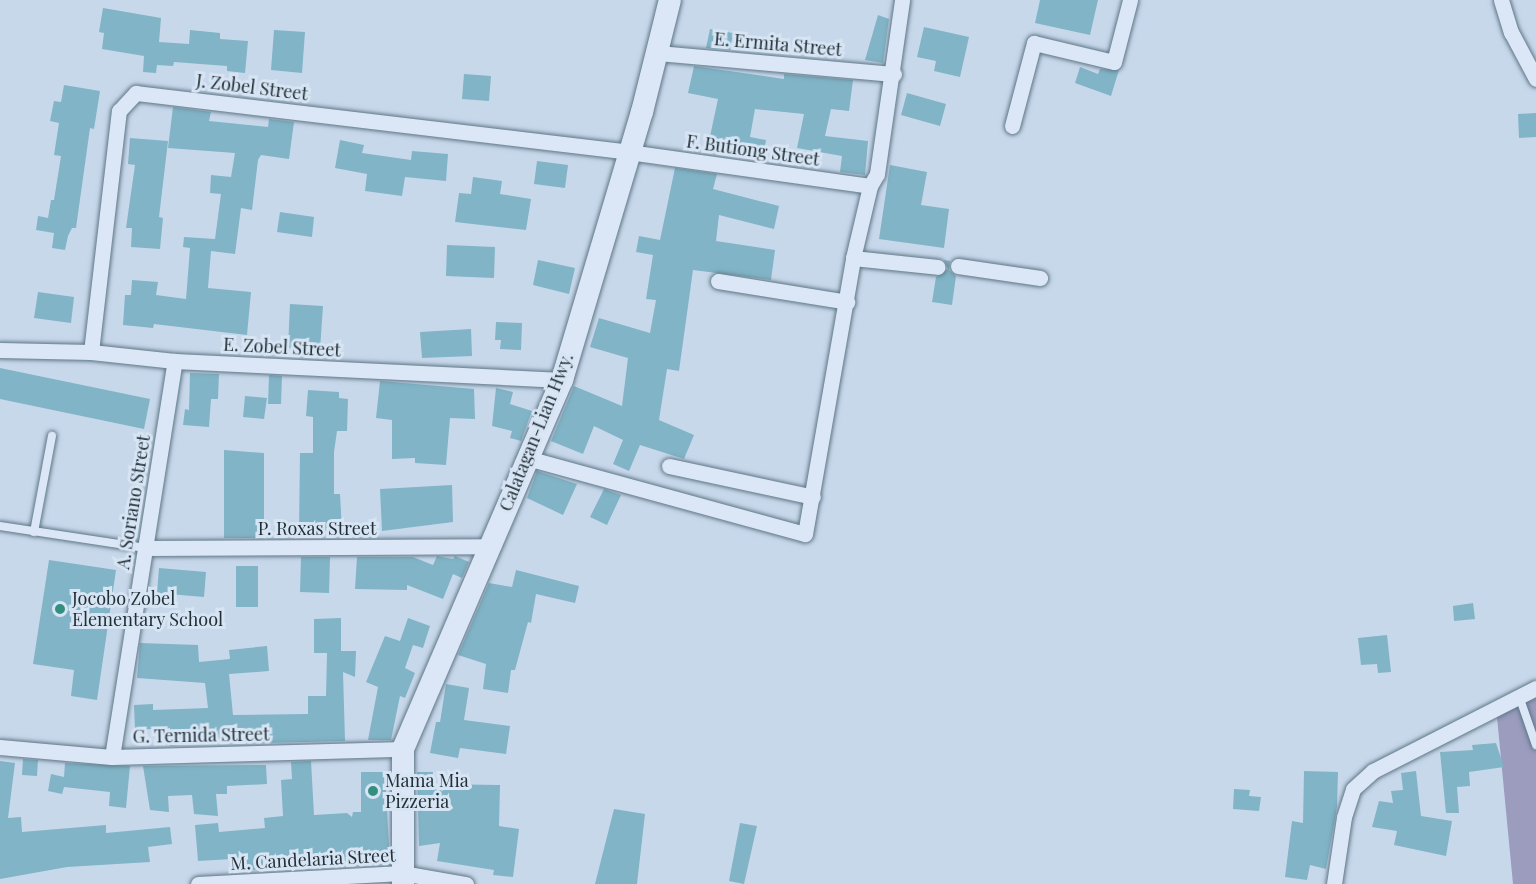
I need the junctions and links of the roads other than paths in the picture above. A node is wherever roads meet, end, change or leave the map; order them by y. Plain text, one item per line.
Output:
1 (670, 0) edge
2 (902, 0) edge
3 (1130, 0) edge
4 (1501, 0) edge
5 (657, 53) junction
6 (894, 74) junction
7 (1536, 79) edge
8 (1012, 126) dead end
9 (629, 152) junction
10 (870, 186) junction
11 (853, 258) junction
12 (958, 266) dead end
13 (938, 267) dead end
14 (1040, 278) dead end
15 (718, 281) dead end
16 (847, 302) junction
17 (0, 350) edge
18 (91, 352) junction
19 (175, 361) junction
20 (562, 380) junction
21 (52, 436) dead end
22 (527, 458) junction
23 (669, 466) dead end
24 (813, 497) junction
25 (0, 526) edge
26 (34, 532) junction
27 (489, 546) junction
28 (146, 548) junction
29 (1536, 688) edge
30 (1519, 696) junction
31 (1536, 745) edge
32 (0, 747) edge
33 (403, 749) junction
34 (112, 757) junction
35 (403, 878) edge
36 (198, 884) edge
37 (466, 884) edge
38 (1334, 884) edge

1 - 5 main road, Calatagan-Lian Hwy.
2 - 6 street
3 - 8 street
4 - 7 street
5 - 6 street, E. Ermita Street
5 - 9 main road, Calatagan-Lian Hwy.
6 - 10 street
9 - 10 street, F. Butiong Street
9 - 18 street, J. Zobel Street
9 - 20 main road, Calatagan-Lian Hwy.
10 - 11 street
11 - 13 street
11 - 16 street
12 - 14 street
15 - 16 street
16 - 24 street
17 - 18 street, E. Zobel Street
18 - 19 street, E. Zobel Street
19 - 20 street, E. Zobel Street
19 - 28 street, A. Soriano Street
20 - 22 main road, Calatagan-Lian Hwy.
21 - 26 lane
22 - 24 street
22 - 27 main road, Calatagan-Lian Hwy.
23 - 24 street
25 - 26 lane
26 - 28 lane
27 - 28 street, P. Roxas Street
27 - 33 main road, Calatagan-Lian Hwy.
28 - 34 street, A. Soriano Street
29 - 30 street
30 - 31 lane
30 - 38 street
32 - 34 street, G. Ternida Street
33 - 34 street, G. Ternida Street
33 - 35 main road
35 - 36 street, M. Candelaria Street
35 - 37 street, M. Candelaria Street

